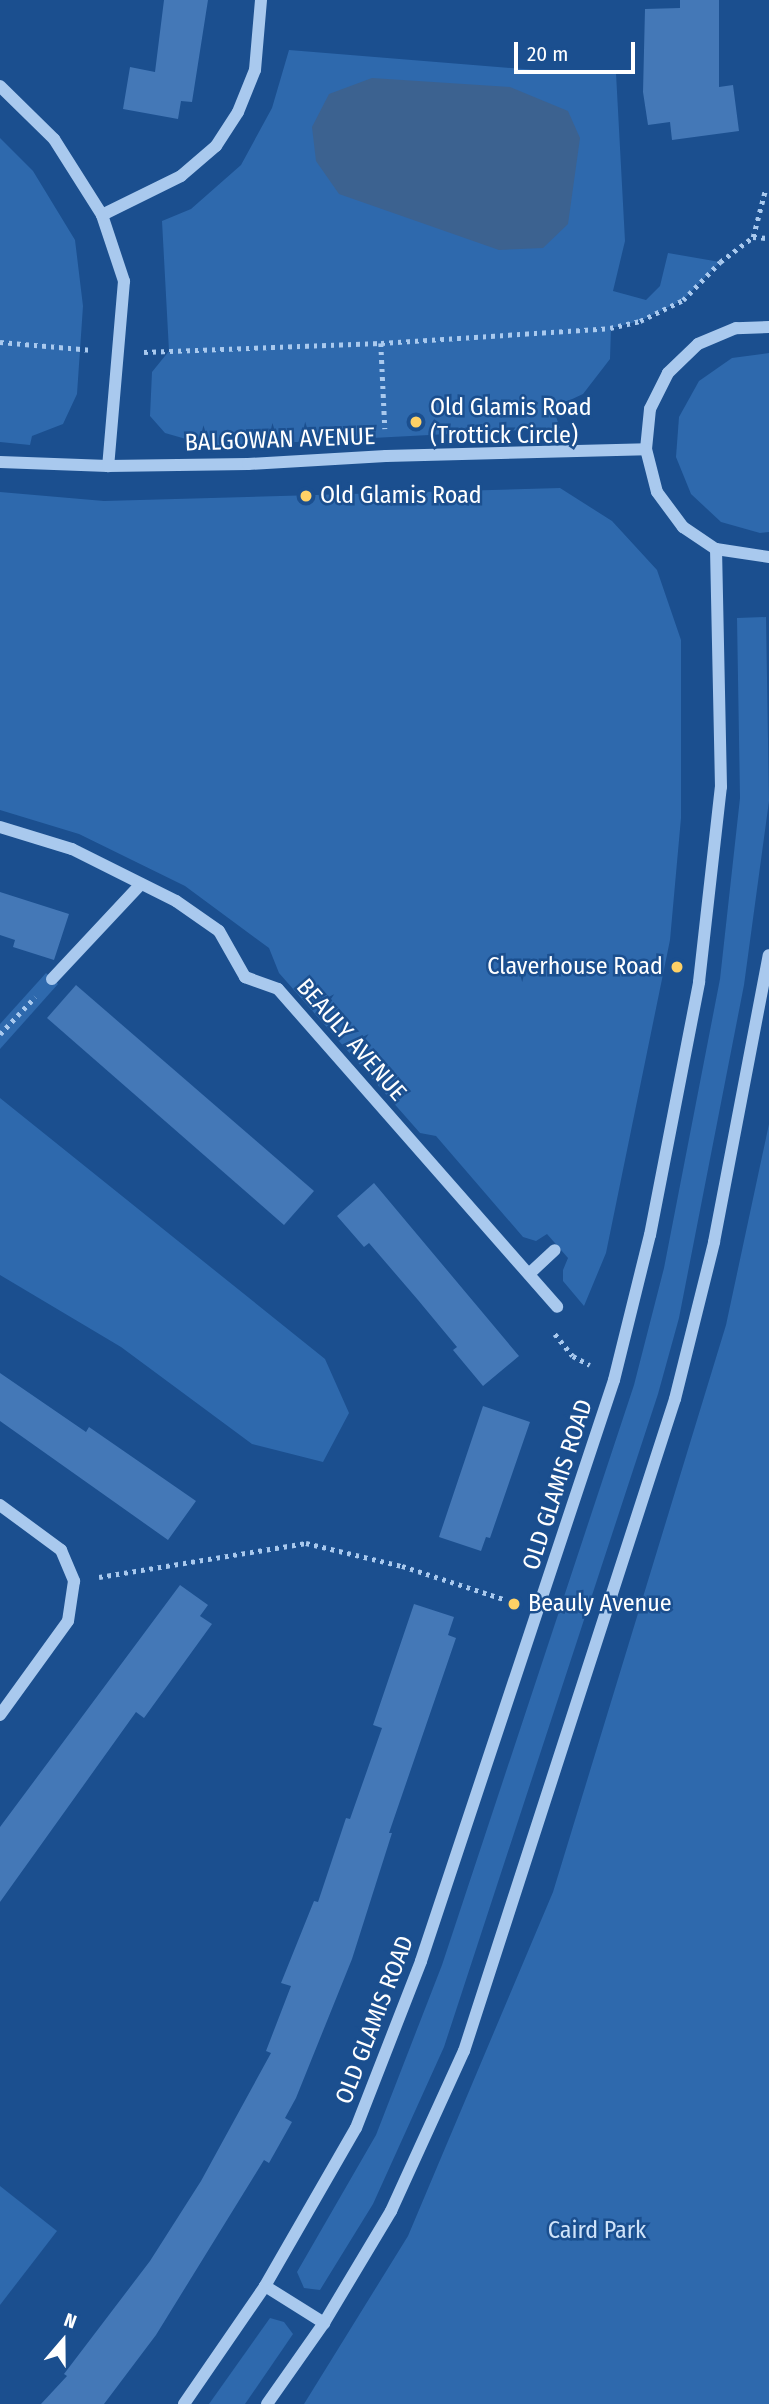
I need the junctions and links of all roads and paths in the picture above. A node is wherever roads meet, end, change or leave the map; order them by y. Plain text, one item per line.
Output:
1 (261, 0) edge
2 (0, 86) edge
3 (765, 191) dead end
4 (102, 215) junction
5 (753, 237) junction
6 (769, 238) edge
7 (769, 327) edge
8 (0, 342) edge
9 (381, 343) junction
10 (117, 353) junction
11 (646, 449) junction
12 (386, 456) junction
13 (0, 462) edge
14 (108, 466) junction
15 (716, 549) junction
16 (769, 557) edge
17 (0, 827) edge
18 (141, 884) junction
19 (769, 956) edge
20 (52, 979) joint
21 (0, 1034) edge
22 (555, 1250) dead end
23 (529, 1274) junction
24 (557, 1307) joint
25 (614, 1380) junction
26 (0, 1505) edge
27 (74, 1581) junction
28 (539, 1610) junction
29 (0, 1715) edge
30 (265, 2286) junction
31 (324, 2323) junction
32 (184, 2404) edge
33 (267, 2404) edge

1 - 4 street
2 - 4 street
3 - 5 path
4 - 10 street
5 - 6 path
5 - 9 path
7 - 11 street
8 - 10 path
9 - 10 path
9 - 12 path
10 - 14 street
11 - 12 street, BALGOWAN AVENUE
11 - 15 street
12 - 14 street, BALGOWAN AVENUE
13 - 14 street, BALGOWAN AVENUE
15 - 16 street
15 - 25 street, OLD GLAMIS ROAD
17 - 18 street, BEAULY AVENUE
18 - 20 street
18 - 23 street, BEAULY AVENUE
19 - 31 street
20 - 21 path
22 - 23 street
23 - 24 street, BEAULY AVENUE
24 - 25 path
25 - 28 street, OLD GLAMIS ROAD
26 - 27 street
27 - 28 path
27 - 29 street
28 - 30 street, OLD GLAMIS ROAD
30 - 31 street
30 - 32 street, OLD GLAMIS ROAD
31 - 33 street

